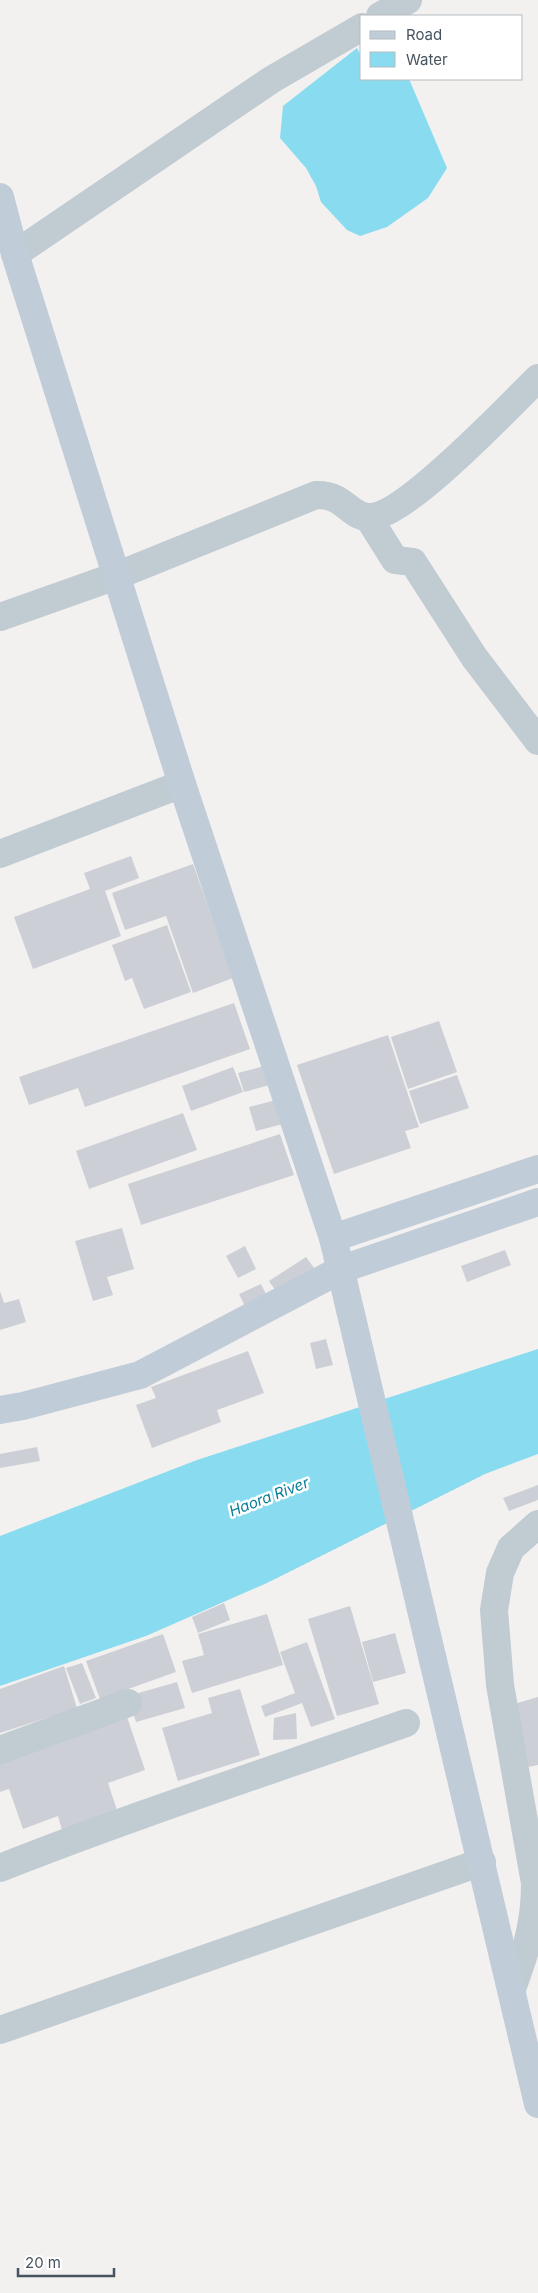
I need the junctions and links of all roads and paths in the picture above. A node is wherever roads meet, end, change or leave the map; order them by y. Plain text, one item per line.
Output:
1 (408, 0) edge
2 (382, 15) edge
3 (360, 28) edge
4 (0, 197) edge
5 (15, 254) junction
6 (538, 378) edge
7 (368, 517) junction
8 (116, 576) junction
9 (0, 617) edge
10 (538, 741) edge
11 (182, 784) junction
12 (0, 854) edge
13 (538, 1168) edge
14 (538, 1202) edge
15 (333, 1238) junction
16 (342, 1269) junction
17 (12, 1408) edge
18 (0, 1421) edge
19 (538, 1524) edge
20 (128, 1703) dead end
21 (406, 1724) dead end
22 (0, 1750) edge
23 (482, 1862) junction
24 (0, 1868) edge
25 (512, 1989) junction
26 (0, 2030) edge
27 (538, 2104) edge

1 - 2 street
3 - 5 street
4 - 5 street
5 - 8 street
6 - 7 street
7 - 8 street
7 - 10 street
8 - 9 street
8 - 11 street
11 - 12 street
11 - 15 street
13 - 15 street
14 - 16 street
15 - 16 street
16 - 17 street
16 - 23 street
17 - 18 street
19 - 25 street
20 - 22 street
21 - 24 street
23 - 25 street
23 - 26 street
25 - 27 street

